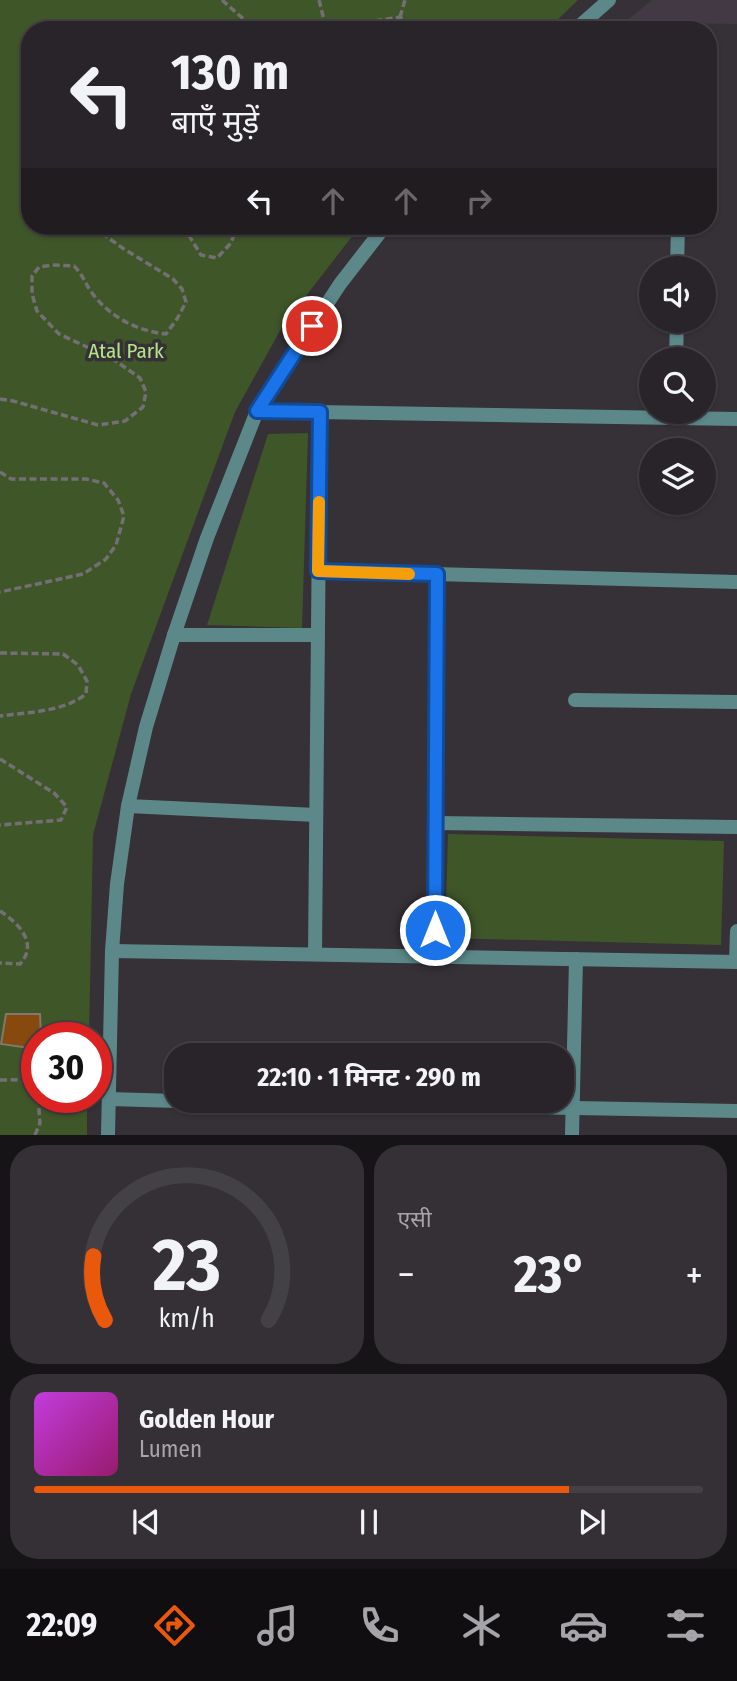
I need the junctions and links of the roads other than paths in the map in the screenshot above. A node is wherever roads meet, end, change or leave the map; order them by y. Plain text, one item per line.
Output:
1 (609, 0) edge
2 (585, 21) edge
3 (378, 235) edge
4 (678, 235) edge
5 (677, 256) edge
6 (257, 411) junction
7 (320, 412) junction
8 (639, 414) edge
9 (716, 417) edge
10 (737, 419) edge
11 (318, 571) junction
12 (437, 574) junction
13 (737, 582) edge
14 (174, 635) junction
15 (318, 635) junction
16 (575, 700) dead end
17 (737, 702) edge
18 (128, 806) junction
19 (316, 815) junction
20 (435, 823) junction
21 (737, 827) edge
22 (737, 931) edge
23 (111, 951) junction
24 (315, 954) junction
25 (434, 957) junction
26 (576, 959) junction
27 (737, 962) edge
28 (110, 1022) edge
29 (574, 1058) edge
30 (112, 1099) edge
31 (164, 1101) edge
32 (574, 1108) edge
33 (737, 1111) edge
34 (109, 1113) edge
35 (573, 1113) edge
36 (108, 1135) edge
37 (572, 1135) edge

1 - 2 street
3 - 6 street
4 - 5 street
6 - 7 street
6 - 14 street
7 - 8 street
7 - 11 street
9 - 10 street
11 - 12 street
11 - 15 street
12 - 13 street
12 - 20 street
14 - 15 street
14 - 18 street
15 - 19 street
16 - 17 street
18 - 19 street
18 - 23 street
19 - 24 street
20 - 21 street
20 - 25 street
22 - 27 street
23 - 24 street
23 - 28 street
24 - 25 street
25 - 26 street
26 - 27 street
26 - 29 street
30 - 31 street
32 - 33 street
34 - 36 street
35 - 37 street

